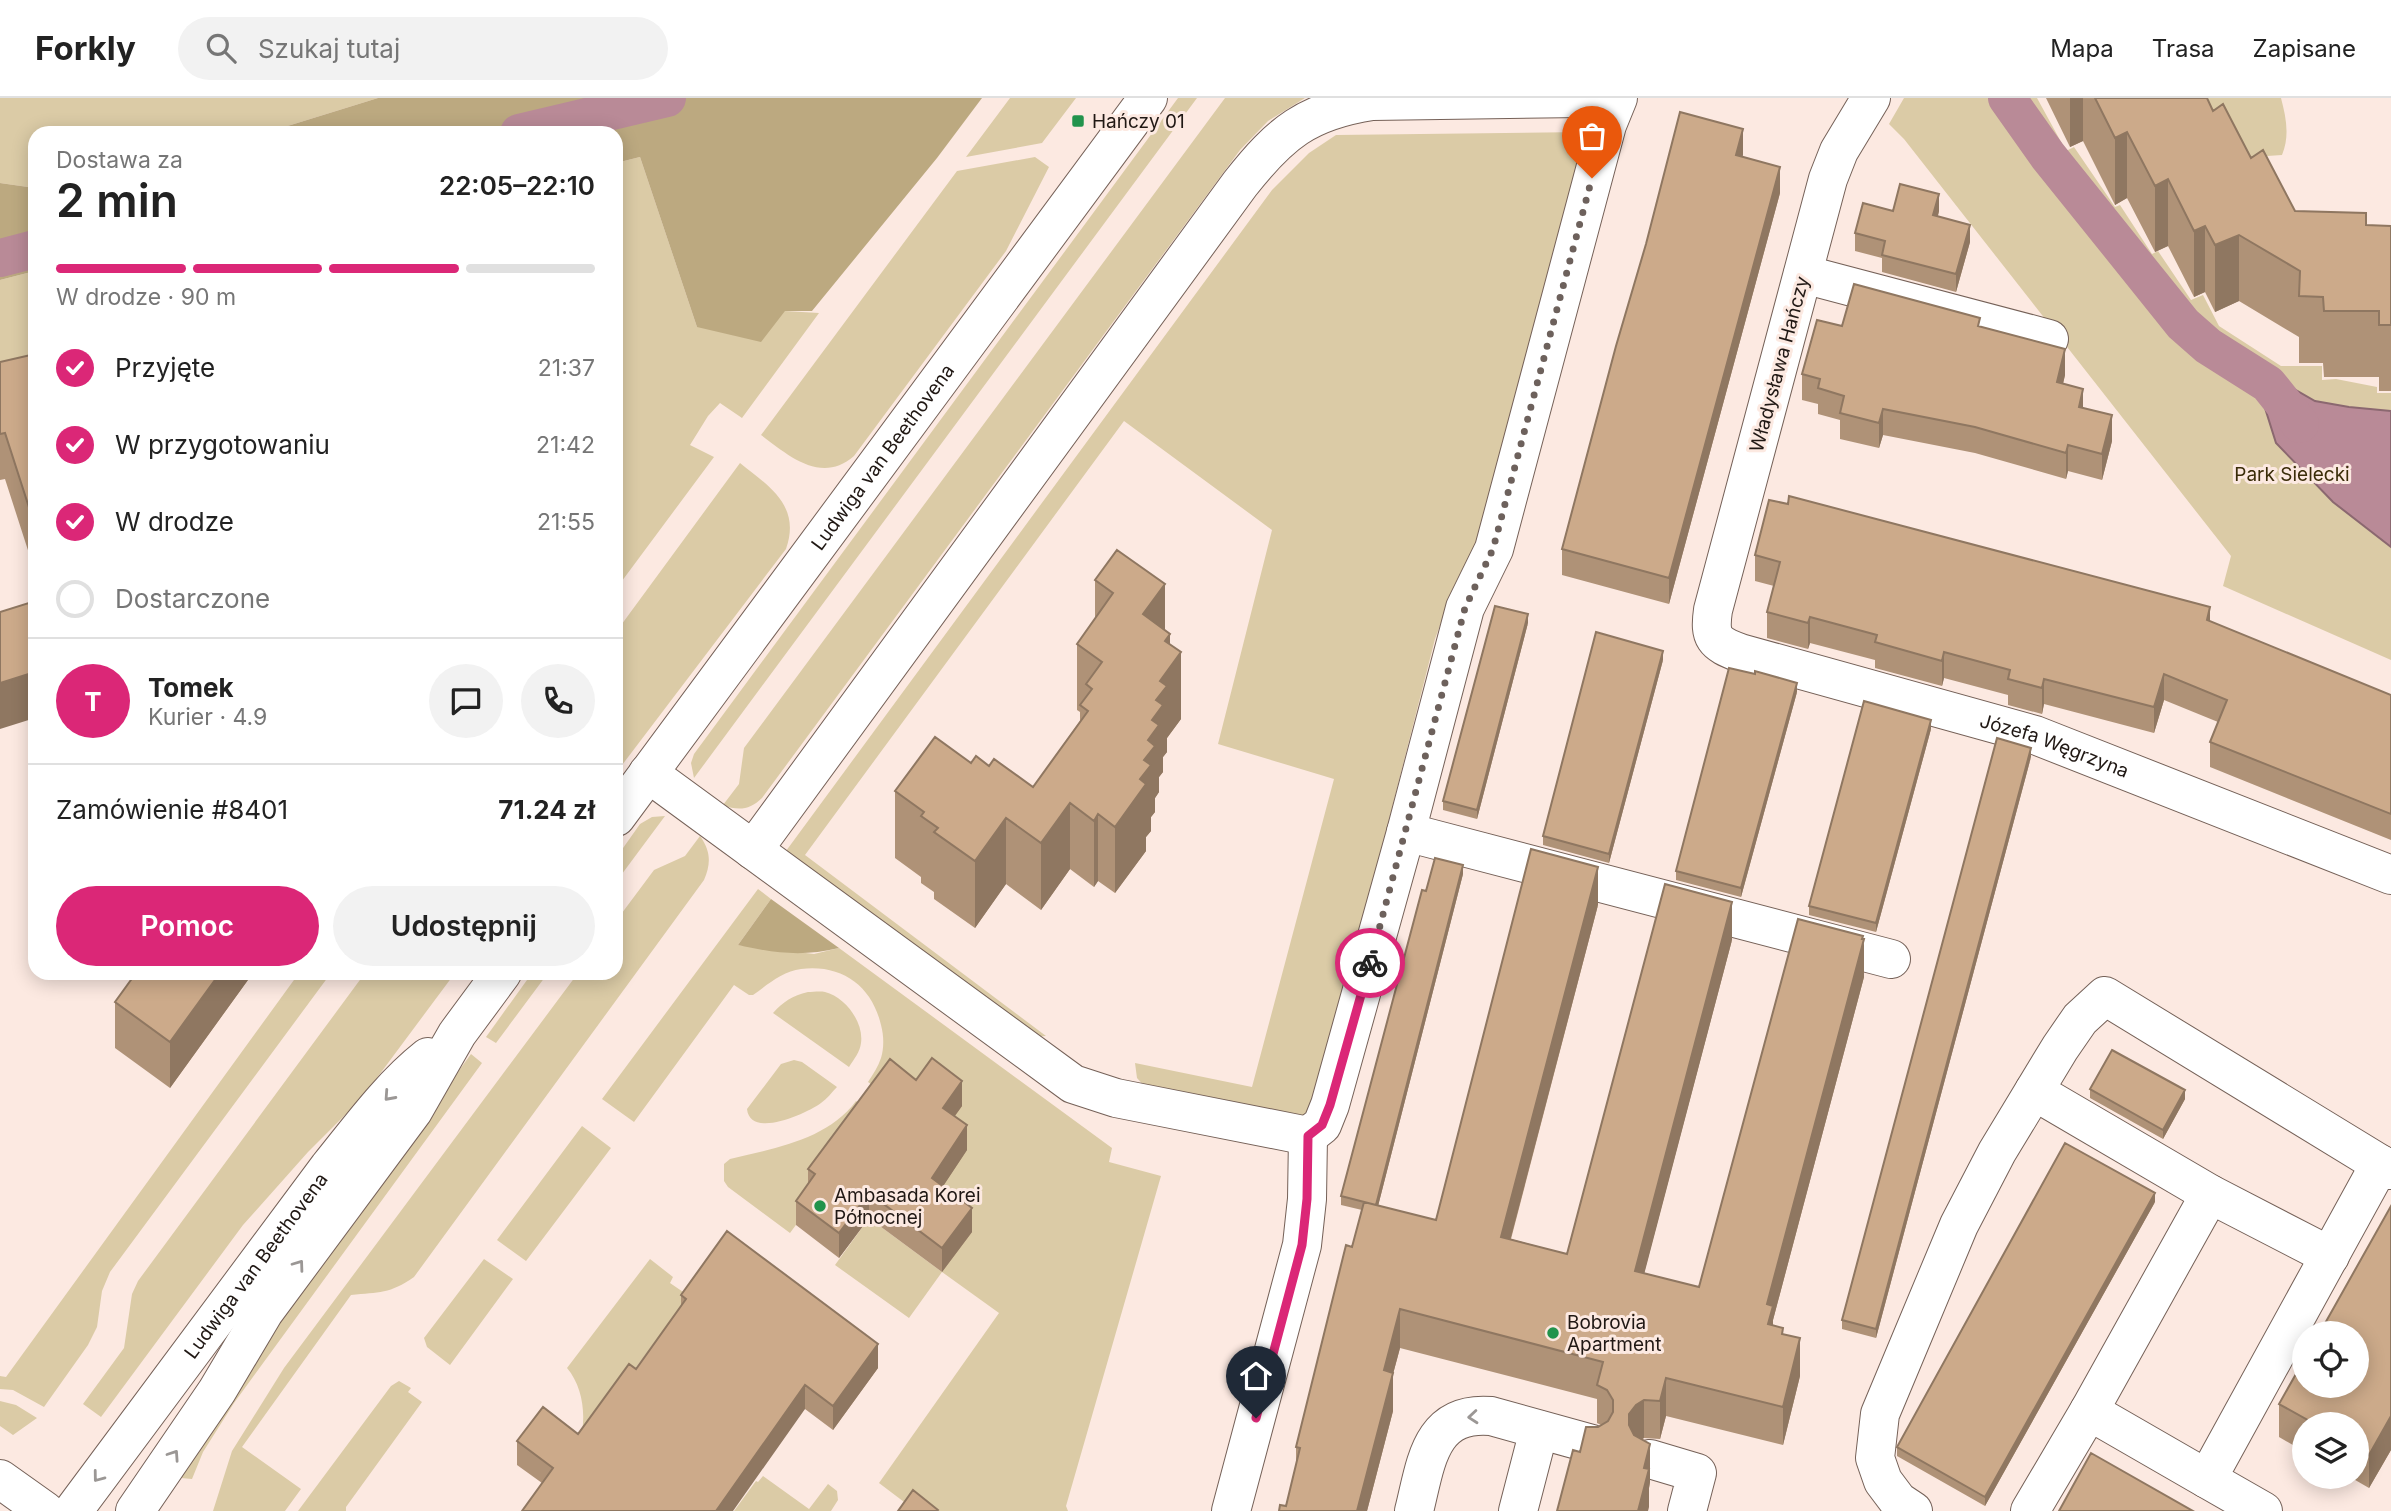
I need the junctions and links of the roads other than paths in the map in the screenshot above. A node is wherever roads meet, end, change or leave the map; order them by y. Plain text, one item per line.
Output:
1 (1148, 98) edge
2 (1583, 98) edge
3 (1618, 98) edge
4 (1871, 98) edge
5 (1803, 274) junction
6 (2049, 339) dead end
7 (1713, 638) joint
8 (648, 773) junction
9 (623, 807) edge
10 (1406, 832) junction
11 (753, 850) junction
12 (2391, 875) edge
13 (1891, 960) dead end
14 (497, 980) edge
15 (457, 1034) junction
16 (2034, 1091) junction
17 (1308, 1136) junction
18 (2386, 1167) edge
19 (2210, 1194) junction
20 (2330, 1256) junction
21 (2089, 1411) junction
22 (1539, 1430) junction
23 (1592, 1444) edge
24 (1650, 1460) edge
25 (0, 1479) edge
26 (2207, 1479) junction
27 (45, 1511) edge
28 (73, 1511) edge
29 (135, 1511) edge
30 (1231, 1511) edge
31 (1414, 1511) edge
32 (1518, 1511) edge
33 (1687, 1511) edge
34 (1913, 1511) edge
35 (2030, 1511) edge
36 (2263, 1511) edge

1 - 8 street, Ludwiga van Beethovena
2 - 11 street
3 - 10 street
4 - 5 street, Władysława Hańczy
5 - 6 street
5 - 7 street, Władysława Hańczy
7 - 12 street, Józefa Węgrzyna
8 - 9 street, Ludwiga van Beethovena
8 - 11 street
10 - 13 street
10 - 17 street
11 - 17 street
14 - 15 street, Ludwiga van Beethovena
15 -> 28 street, Ludwiga van Beethovena
29 -> 15 street, Ludwiga van Beethovena
16 - 18 street
16 - 19 street
16 - 34 street
17 - 30 street
18 - 20 street
19 - 20 street
19 - 21 street
20 - 26 street
21 - 26 street
21 - 35 street
22 - 23 street
22 -> 31 street
22 - 32 street
24 - 33 street
25 - 27 street
26 - 36 street

